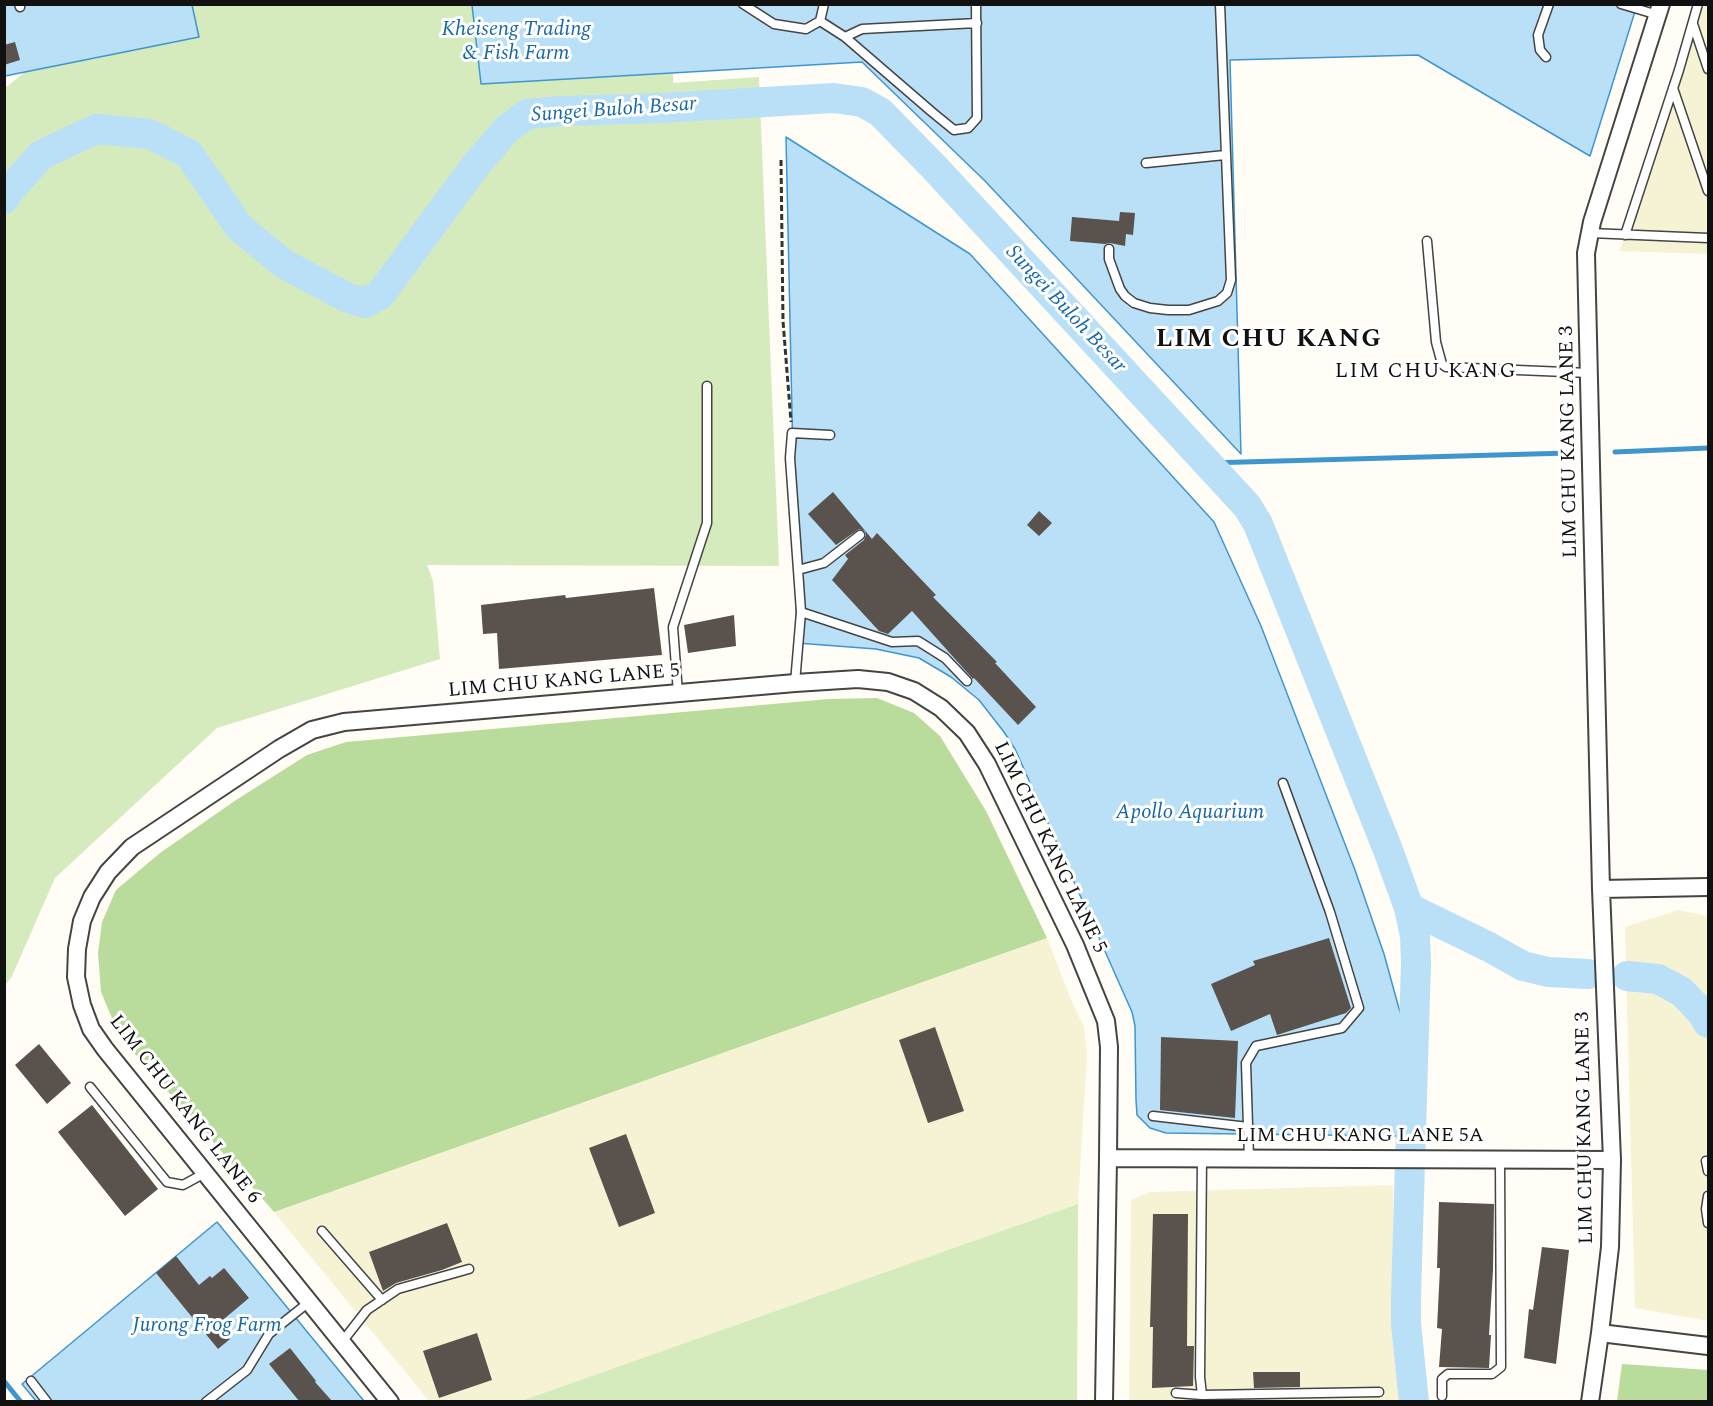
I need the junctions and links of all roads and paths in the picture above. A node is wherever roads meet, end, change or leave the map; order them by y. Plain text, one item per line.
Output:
1 (743, 4) edge
2 (824, 4) edge
3 (976, 4) edge
4 (1220, 4) edge
5 (1549, 4) edge
6 (1621, 4) edge
7 (1698, 4) edge
8 (1659, 10) edge
9 (820, 21) junction
10 (977, 23) junction
11 (1693, 23) junction
12 (845, 37) junction
13 (1546, 57) dead end
14 (1708, 69) edge
15 (1673, 88) junction
16 (1226, 155) junction
17 (781, 160) dead end
18 (1146, 163) dead end
19 (1708, 191) edge
20 (1590, 233) junction
21 (1625, 235) junction
22 (1708, 238) edge
23 (1427, 241) dead end
24 (1109, 249) dead end
25 (1589, 373) junction
26 (707, 386) dead end
27 (792, 433) junction
28 (830, 435) dead end
29 (860, 534) dead end
30 (798, 570) junction
31 (801, 612) junction
32 (967, 681) dead end
33 (795, 683) junction
34 (678, 693) junction
35 (312, 730) joint
36 (1283, 783) dead end
37 (1708, 887) edge
38 (1601, 889) junction
39 (90, 1087) dead end
40 (1153, 1116) dead end
41 (1248, 1127) junction
42 (1108, 1158) junction
43 (1202, 1158) junction
44 (1250, 1158) junction
45 (1500, 1159) junction
46 (1612, 1160) junction
47 (1706, 1161) dead end
48 (1708, 1171) edge
49 (205, 1173) junction
50 (1708, 1196) edge
51 (1708, 1223) edge
52 (322, 1231) dead end
53 (469, 1269) dead end
54 (382, 1300) junction
55 (309, 1302) junction
56 (1600, 1333) junction
57 (342, 1342) junction
58 (1708, 1346) edge
59 (31, 1381) dead end
60 (1379, 1392) dead end
61 (1176, 1393) dead end
62 (1202, 1395) junction
63 (1442, 1396) dead end
64 (47, 1401) edge
65 (206, 1401) edge
66 (390, 1401) edge
67 (1104, 1401) edge
68 (1590, 1401) edge

1 - 9 lane
2 - 9 lane
3 - 10 lane
4 - 16 lane
5 - 13 lane
6 - 8 lane
7 - 11 lane
8 - 20 street, LIM CHU KANG LANE 3
9 - 12 lane
10 - 12 lane
10 - 12 lane
11 - 14 lane
11 - 15 lane
15 - 19 lane
15 - 21 lane
16 - 18 lane
16 - 24 lane
17 - 27 path
20 - 21 lane
20 - 25 street, LIM CHU KANG LANE 3
21 - 22 lane
23 - 25 lane
25 - 38 street, LIM CHU KANG LANE 3
26 - 34 lane
27 - 28 lane
27 - 30 lane
29 - 30 lane
30 - 31 lane
31 - 32 lane
31 - 33 lane
33 - 34 street, LIM CHU KANG LANE 5
33 - 42 street, LIM CHU KANG LANE 5
34 - 35 street, LIM CHU KANG LANE 5
35 - 49 street, LIM CHU KANG LANE 6
36 - 41 lane
37 - 38 street
38 - 46 street, LIM CHU KANG LANE 3
39 - 49 lane
40 - 41 lane
41 - 44 lane
42 - 43 street, LIM CHU KANG LANE 5A
42 - 67 street, LIM CHU KANG LANE 5
43 - 44 street, LIM CHU KANG LANE 5A
43 - 62 lane
44 - 45 street, LIM CHU KANG LANE 5A
45 - 46 street, LIM CHU KANG LANE 5A
45 - 63 lane
46 - 56 street, LIM CHU KANG LANE 3
47 - 48 lane
49 - 55 street, LIM CHU KANG LANE 6
50 - 51 lane
52 - 54 lane
53 - 54 lane
54 - 57 lane
55 - 57 street, LIM CHU KANG LANE 6
55 - 65 lane
56 - 58 street
56 - 68 street, LIM CHU KANG LANE 3
57 - 66 street, LIM CHU KANG LANE 6
59 - 64 lane
60 - 62 lane
61 - 62 lane

